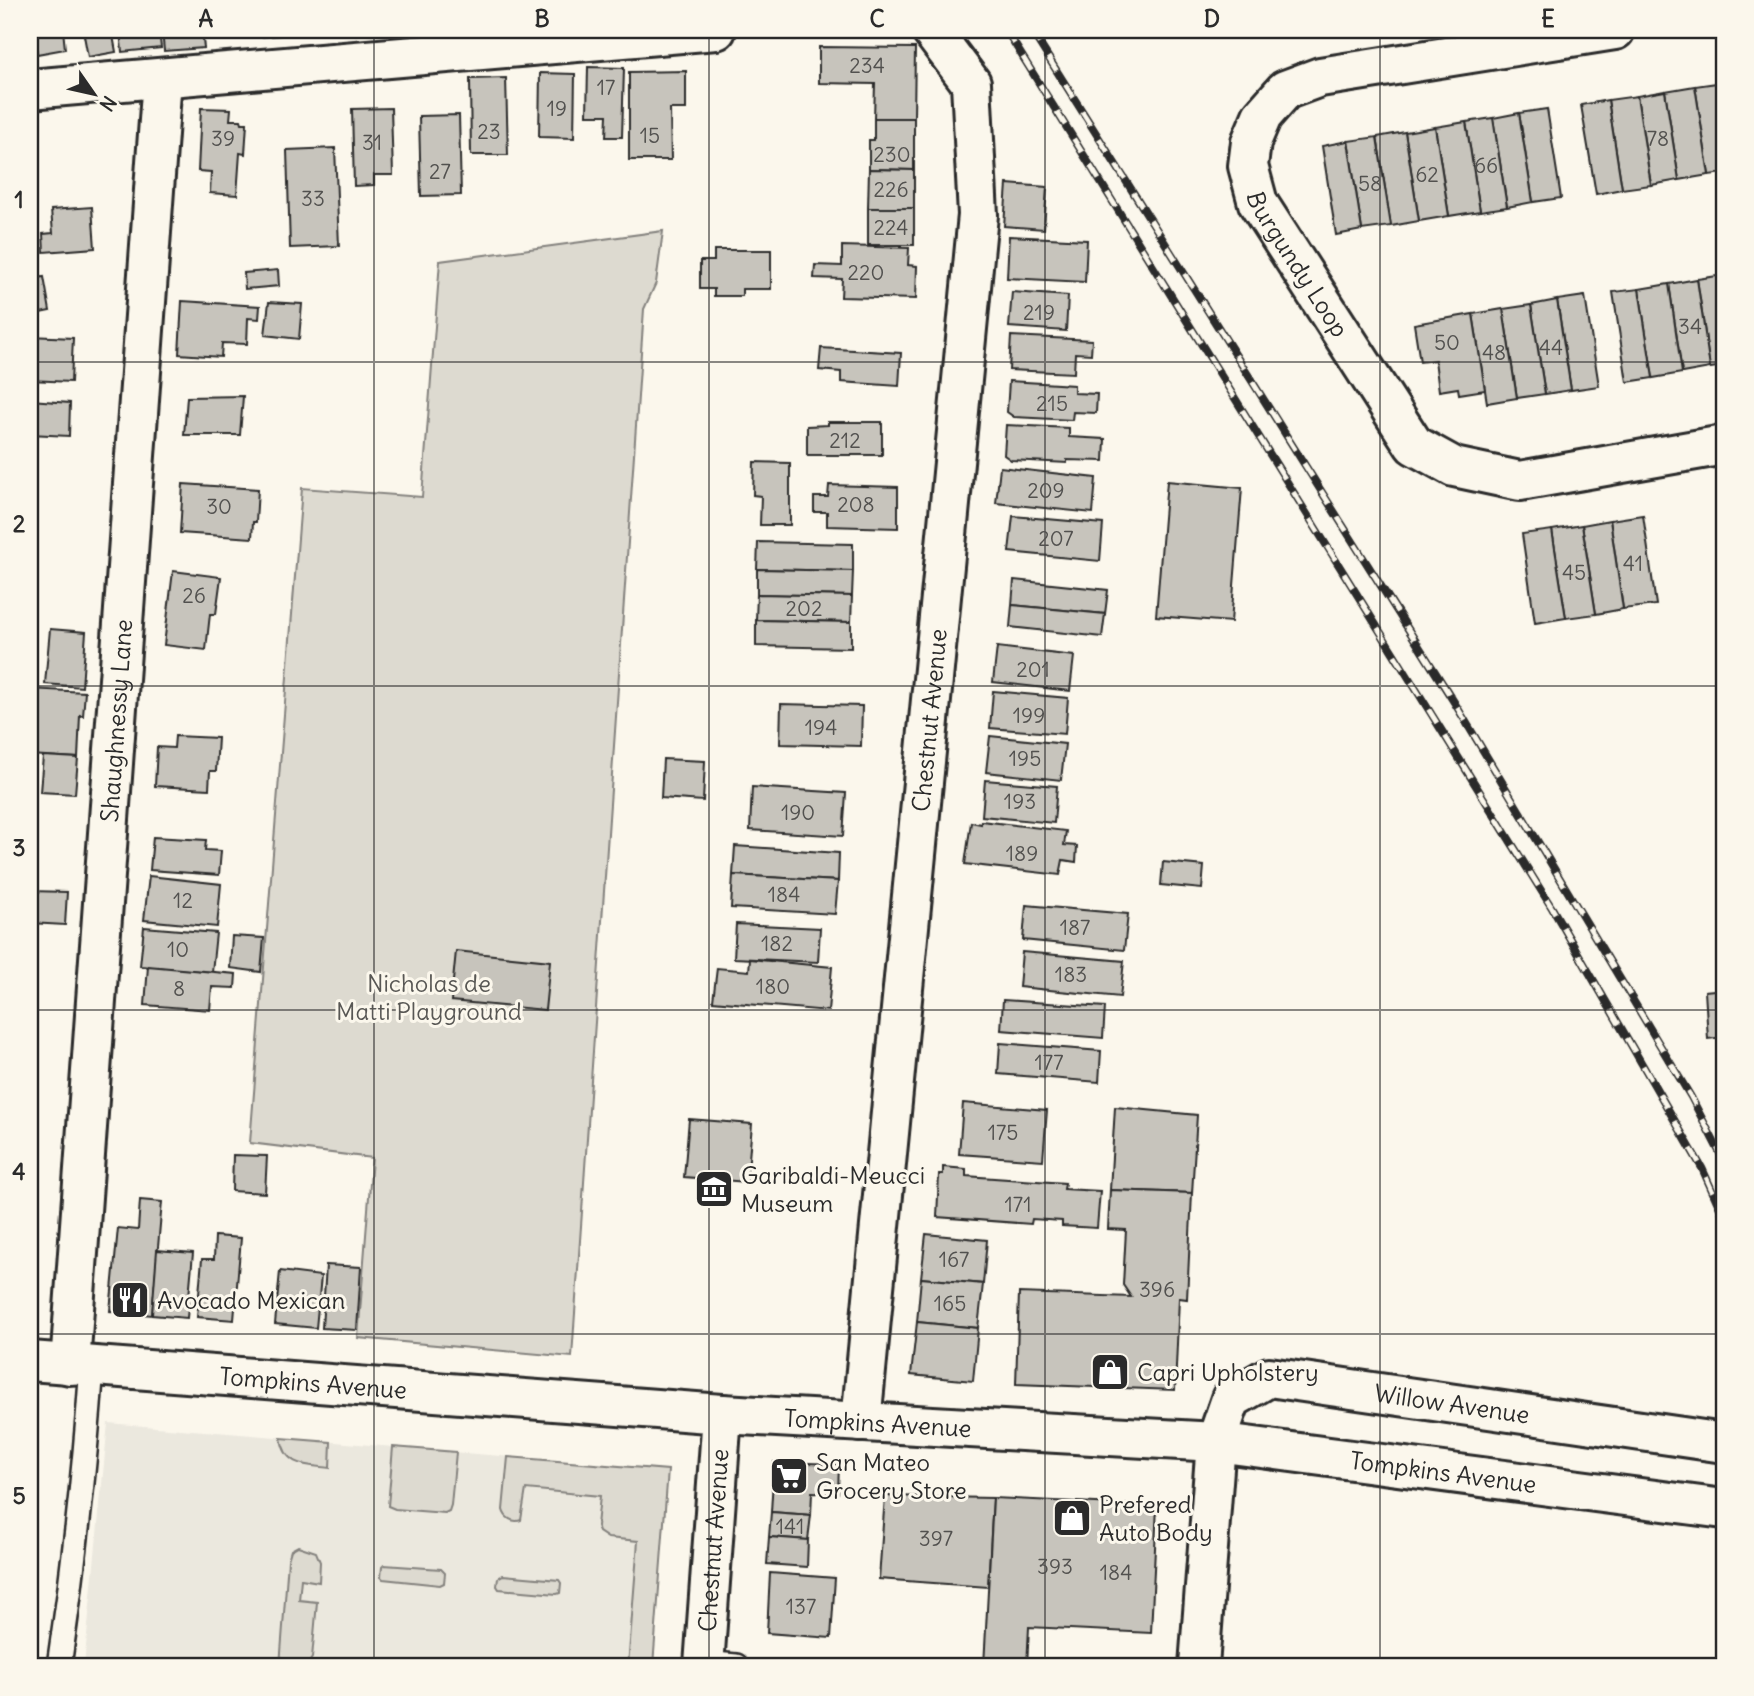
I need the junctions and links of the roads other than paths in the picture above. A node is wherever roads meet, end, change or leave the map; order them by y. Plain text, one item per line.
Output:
1 (716, 30) edge
2 (931, 30) edge
3 (1615, 30) edge
4 (582, 35) edge
5 (162, 78) junction
6 (30, 89) edge
7 (1724, 445) edge
8 (30, 1362) edge
9 (81, 1365) junction
10 (722, 1414) junction
11 (861, 1422) junction
12 (1216, 1442) junction
13 (1724, 1443) edge
14 (1724, 1509) edge
15 (715, 1665) edge
16 (59, 1666) edge
17 (1199, 1666) edge

1 - 4 street
2 - 11 street, Chestnut Avenue
3 - 7 street, Burgundy Loop
4 - 5 street
5 - 6 street
5 - 9 street, Shaughnessy Lane
8 - 9 street, Tompkins Avenue
9 - 10 street, Tompkins Avenue
9 - 16 lane
10 - 11 street, Tompkins Avenue
10 - 15 street, Chestnut Avenue
11 - 12 street, Tompkins Avenue
12 - 13 street, Willow Avenue
12 - 14 street, Tompkins Avenue
12 - 17 street, Willow Avenue

